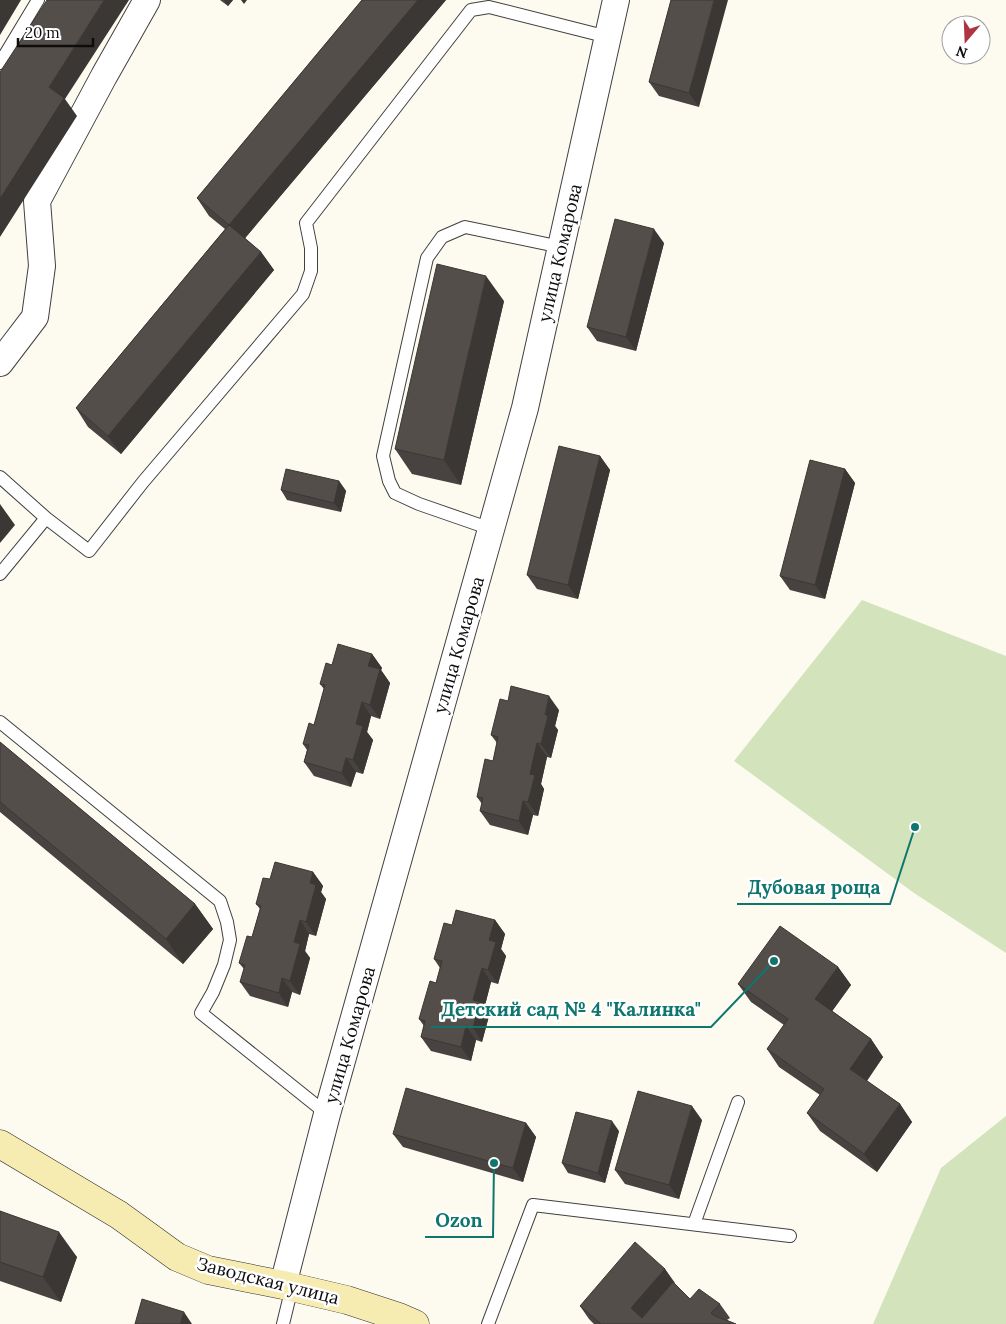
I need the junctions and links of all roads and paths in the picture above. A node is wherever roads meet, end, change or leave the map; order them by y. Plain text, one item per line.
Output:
1 (38, 0) edge
2 (147, 0) edge
3 (616, 0) edge
4 (608, 37) junction
5 (0, 63) edge
6 (561, 246) junction
7 (0, 363) edge
8 (0, 477) edge
9 (46, 518) junction
10 (491, 529) junction
11 (0, 574) edge
12 (0, 722) edge
13 (738, 1102) dead end
14 (327, 1114) junction
15 (0, 1144) edge
16 (694, 1224) junction
17 (790, 1236) dead end
18 (288, 1286) junction
19 (283, 1324) edge
20 (415, 1324) edge
21 (488, 1324) edge

1 - 5 lane
2 - 7 street
3 - 4 street, улица Комарова
4 - 6 street, улица Комарова
4 - 9 lane
6 - 10 street, улица Комарова
6 - 10 lane
8 - 9 lane
9 - 11 lane
10 - 14 street, улица Комарова
12 - 14 lane
13 - 16 lane
14 - 18 street, улица Комарова
15 - 18 main road, Заводская улица
16 - 17 lane
16 - 21 lane
18 - 19 lane
18 - 20 main road, Заводская улица

